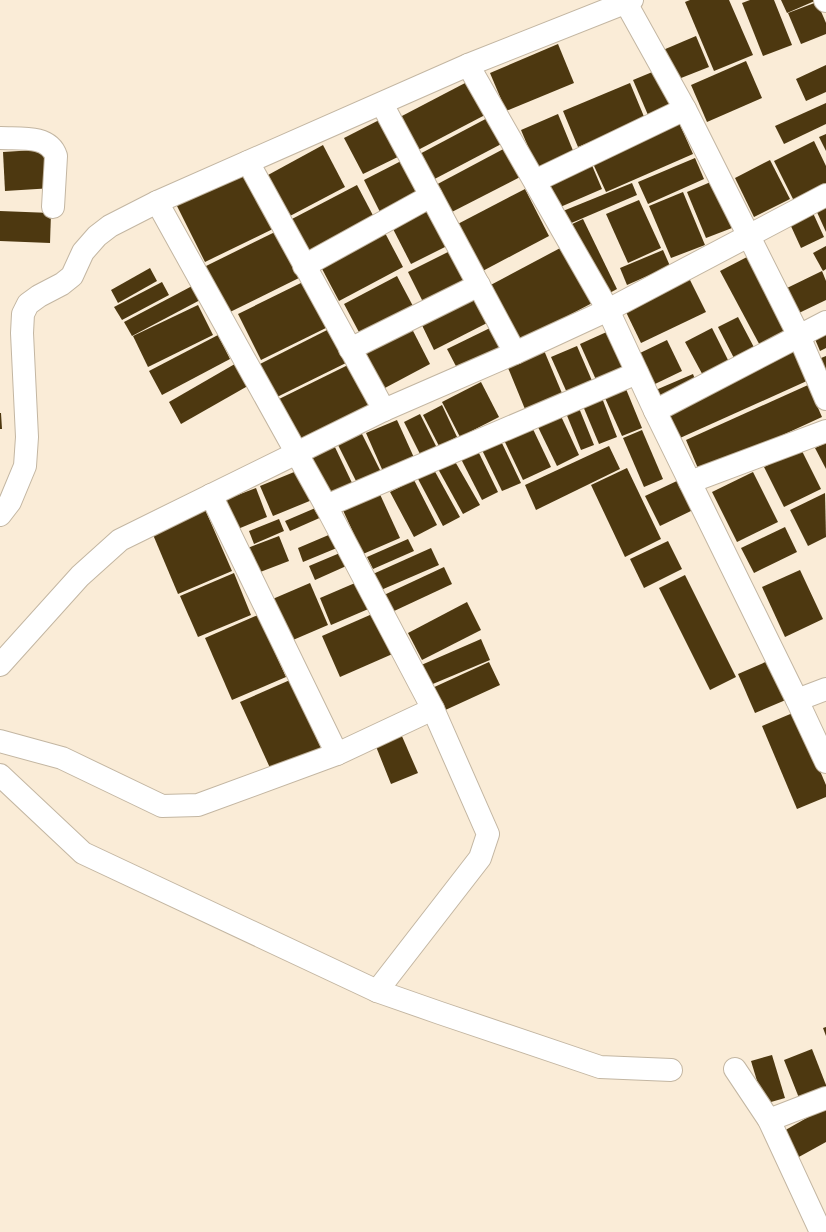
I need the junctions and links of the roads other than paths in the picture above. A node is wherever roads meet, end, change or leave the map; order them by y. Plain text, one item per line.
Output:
1 (629, 1) edge
2 (468, 65) junction
3 (382, 104) junction
4 (685, 109) junction
5 (0, 138) edge
6 (248, 162) junction
7 (535, 181) junction
8 (826, 195) edge
9 (431, 196) junction
10 (157, 202) junction
11 (53, 207) dead end
12 (748, 236) junction
13 (304, 266) junction
14 (479, 286) junction
15 (608, 310) junction
16 (826, 322) edge
17 (799, 336) junction
18 (350, 349) junction
19 (516, 353) junction
20 (637, 373) junction
21 (826, 400) edge
22 (384, 410) junction
23 (655, 411) junction
24 (826, 431) edge
25 (297, 453) junction
26 (690, 482) junction
27 (211, 495) junction
28 (326, 506) junction
29 (0, 515) edge
30 (0, 665) edge
31 (826, 689) edge
32 (797, 700) junction
33 (432, 710) junction
34 (0, 741) edge
35 (337, 754) junction
36 (826, 762) edge
37 (0, 775) edge
38 (377, 991) junction
39 (735, 1069) dead end
40 (671, 1070) dead end
41 (826, 1098) edge
42 (769, 1120) junction
43 (821, 1232) edge

1 - 2 street
1 - 4 street
2 - 3 street
2 - 7 street
3 - 6 street
3 - 9 street
4 - 7 street
4 - 12 street
5 - 11 street
6 - 10 street
6 - 13 street
7 - 15 street
8 - 12 street
9 - 13 street
9 - 14 street
10 - 25 street
10 - 29 street
12 - 15 street
12 - 17 street
13 - 18 street
14 - 18 street
14 - 19 street
15 - 19 street
15 - 20 street
16 - 17 street
17 - 21 street
17 - 23 street
18 - 22 street
19 - 22 street
20 - 23 street
20 - 28 street
22 - 25 street
23 - 26 street
24 - 26 street
25 - 27 street
25 - 28 street
26 - 32 street
27 - 30 street
27 - 35 street
28 - 33 street
31 - 32 street
32 - 36 street
33 - 35 street
33 - 38 street
34 - 35 street
37 - 38 street
38 - 40 street
39 - 42 street
41 - 42 street
42 - 43 street

